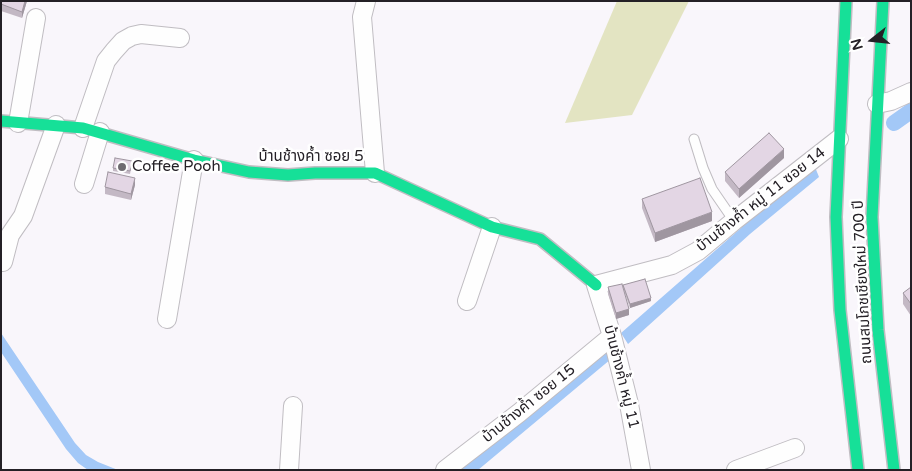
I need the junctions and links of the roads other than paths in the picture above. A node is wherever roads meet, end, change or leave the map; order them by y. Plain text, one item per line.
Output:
1 (366, 1) edge
2 (846, 1) edge
3 (883, 1) edge
4 (36, 18) dead end
5 (180, 38) dead end
6 (911, 92) edge
7 (877, 104) junction
8 (10, 122) edge
9 (56, 126) junction
10 (83, 128) junction
11 (100, 132) junction
12 (694, 138) dead end
13 (839, 139) junction
14 (194, 160) junction
15 (375, 173) junction
16 (84, 184) dead end
17 (734, 221) junction
18 (492, 227) junction
19 (3, 262) dead end
20 (596, 285) junction
21 (467, 301) dead end
22 (167, 319) dead end
23 (612, 336) junction
24 (294, 406) dead end
25 (795, 448) dead end
26 (289, 470) edge
27 (445, 470) edge
28 (641, 470) edge
29 (736, 470) edge
30 (858, 470) edge
31 (894, 470) edge

1 - 15 street
2 - 13 main road, ถนนสมโภชเชียงใหม่ 700 ปี
3 - 7 main road, ถนนสมโภชเชียงใหม่ 700 ปี
4 - 8 street
5 - 10 street
6 - 7 street
7 - 31 main road, ถนนสมโภชเชียงใหม่ 700 ปี
8 - 9 main road, บ้านช้างค้ำ ซอย 5
9 - 10 main road, บ้านช้างค้ำ ซอย 5
9 - 19 street
10 - 11 main road, บ้านช้างค้ำ ซอย 5
11 - 14 main road, บ้านช้างค้ำ ซอย 5
11 - 16 street
12 - 17 lane
13 - 17 street, บ้านช้างค้ำ หมู่ 11 ซอย 14
13 - 30 main road, ถนนสมโภชเชียงใหม่ 700 ปี
14 - 15 main road, บ้านช้างค้ำ ซอย 5
14 - 22 street
15 - 18 main road, บ้านช้างค้ำ ซอย 5
17 - 20 street, บ้านช้างค้ำ หมู่ 11 ซอย 14
18 - 20 main road, บ้านช้างค้ำ ซอย 5
18 - 21 street
20 - 23 street, บ้านช้างค้ำ หมู่ 11
23 - 27 street, บ้านช้างค้ำ ซอย 15
23 - 28 street, บ้านช้างค้ำ หมู่ 11
24 - 26 street
25 - 29 street

